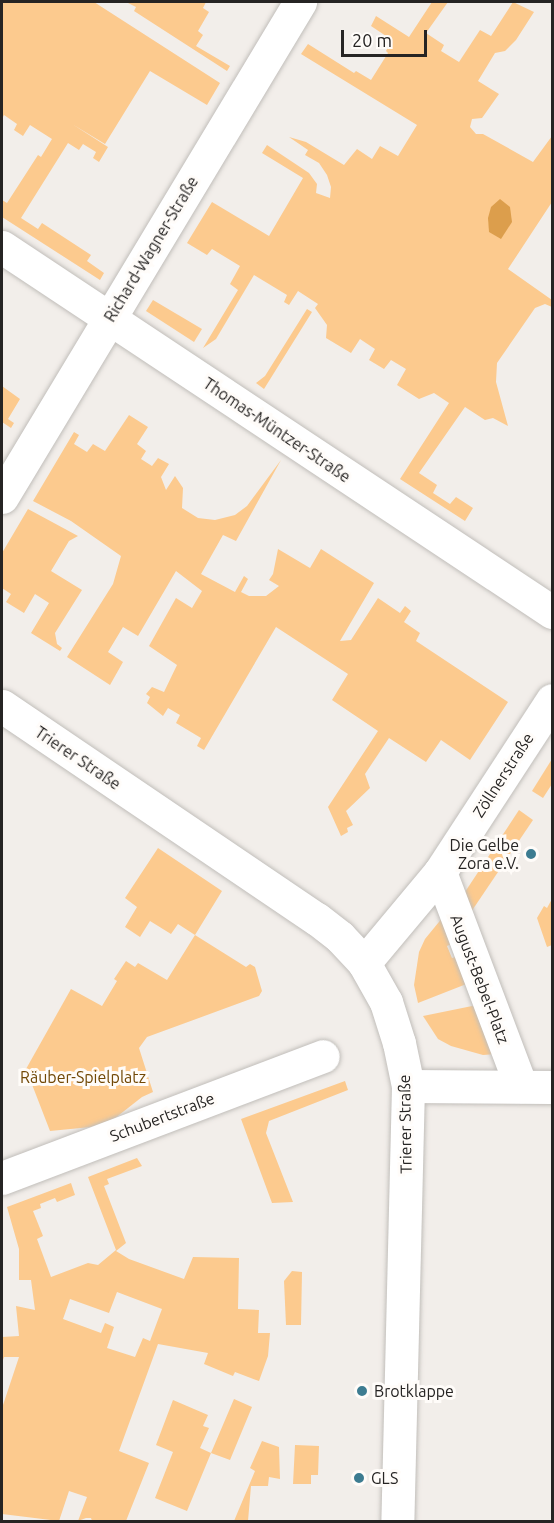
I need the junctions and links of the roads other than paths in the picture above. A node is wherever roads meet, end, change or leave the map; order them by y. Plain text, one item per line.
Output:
1 (300, 2) edge
2 (2, 247) edge
3 (110, 319) junction
4 (2, 497) edge
5 (552, 612) edge
6 (552, 700) edge
7 (2, 706) edge
8 (440, 872) junction
9 (364, 963) junction
10 (323, 1056) dead end
11 (408, 1086) junction
12 (537, 1087) edge
13 (2, 1178) edge
14 (397, 1521) edge

1 - 3 street, Richard-Wagner-Straße
2 - 3 street, Thomas-Müntzer-Straße
3 - 4 street, Richard-Wagner-Straße
3 - 5 street, Thomas-Müntzer-Straße
6 - 8 street, Zöllnerstraße
7 - 9 street, Trierer Straße
8 - 9 street, Zöllnerstraße
8 - 12 street, August-Bebel-Platz
9 - 11 street, Trierer Straße
10 - 13 street, Schubertstraße
11 - 12 street
11 - 14 street, Trierer Straße

